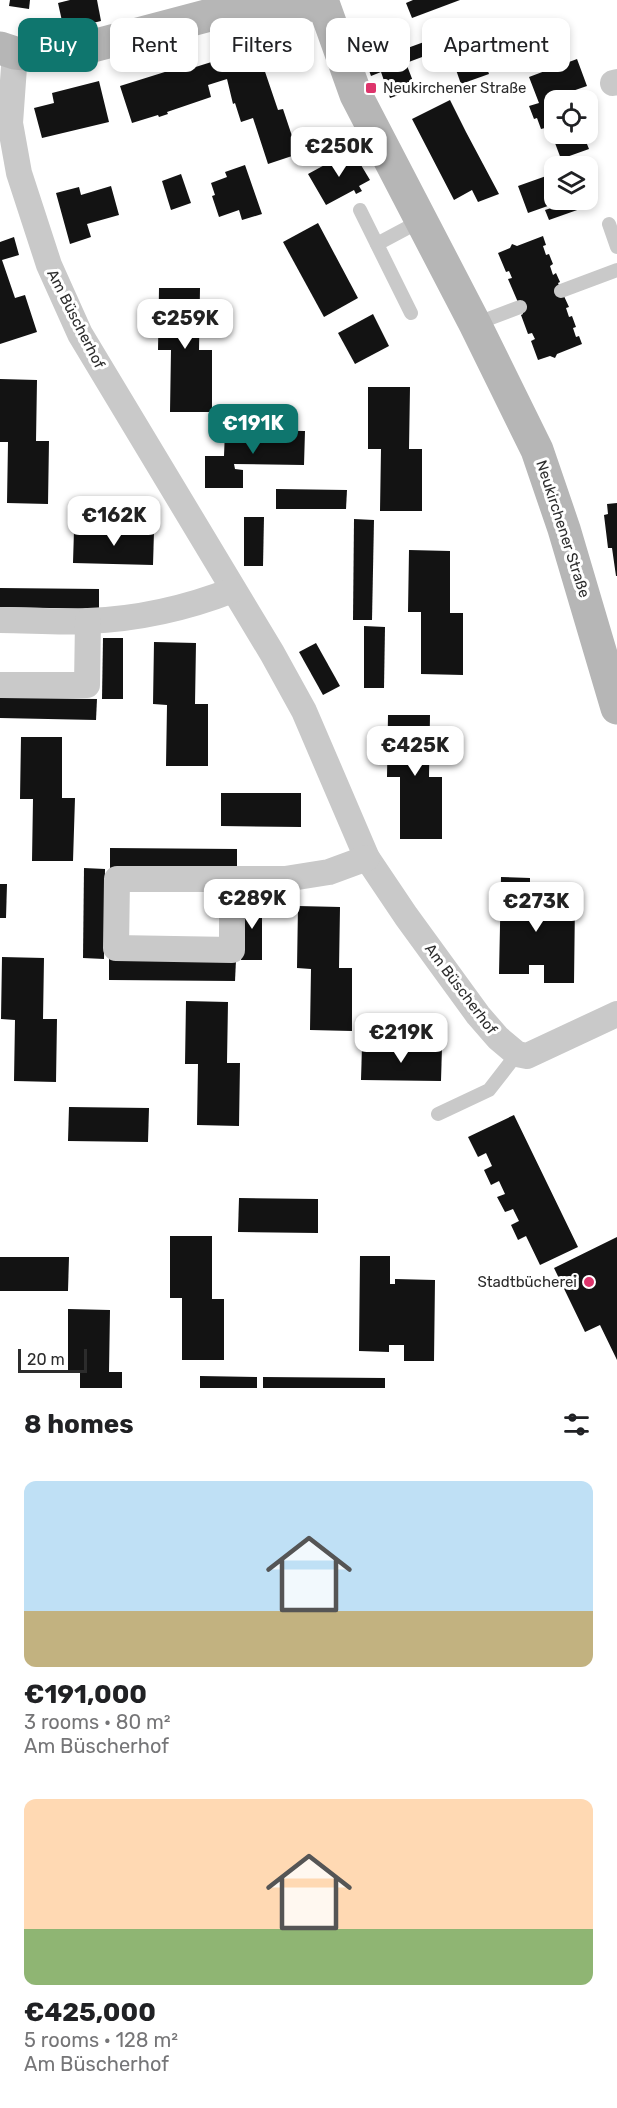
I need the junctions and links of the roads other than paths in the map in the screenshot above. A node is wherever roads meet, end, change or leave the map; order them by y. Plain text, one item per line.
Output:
1 (323, 3) edge
2 (7, 50) edge
3 (6, 98) edge
4 (5, 125) edge
5 (360, 210) dead end
6 (422, 220) junction
7 (609, 224) dead end
8 (377, 244) junction
9 (617, 247) edge
10 (617, 270) edge
11 (561, 291) dead end
12 (520, 307) dead end
13 (411, 313) dead end
14 (475, 324) junction
15 (233, 590) junction
16 (0, 620) edge
17 (88, 621) junction
18 (0, 685) edge
19 (617, 708) edge
20 (368, 858) junction
21 (232, 880) junction
22 (617, 1014) edge
23 (517, 1054) junction
24 (438, 1114) dead end

1 - 2 main road
1 - 6 main road, Neukirchener Straße
2 - 3 street, Am Büscherhof
3 - 4 street, Am Büscherhof
4 - 15 street, Am Büscherhof
5 - 8 lane
6 - 8 lane
6 - 14 main road, Neukirchener Straße
7 - 9 lane
8 - 13 lane
10 - 11 lane
12 - 14 lane
14 - 19 main road, Neukirchener Straße
15 - 17 street
15 - 20 street, Am Büscherhof
16 - 17 street
17 - 18 street
20 - 21 street
20 - 23 street, Am Büscherhof
21 - 21 street
22 - 23 street
23 - 24 lane

